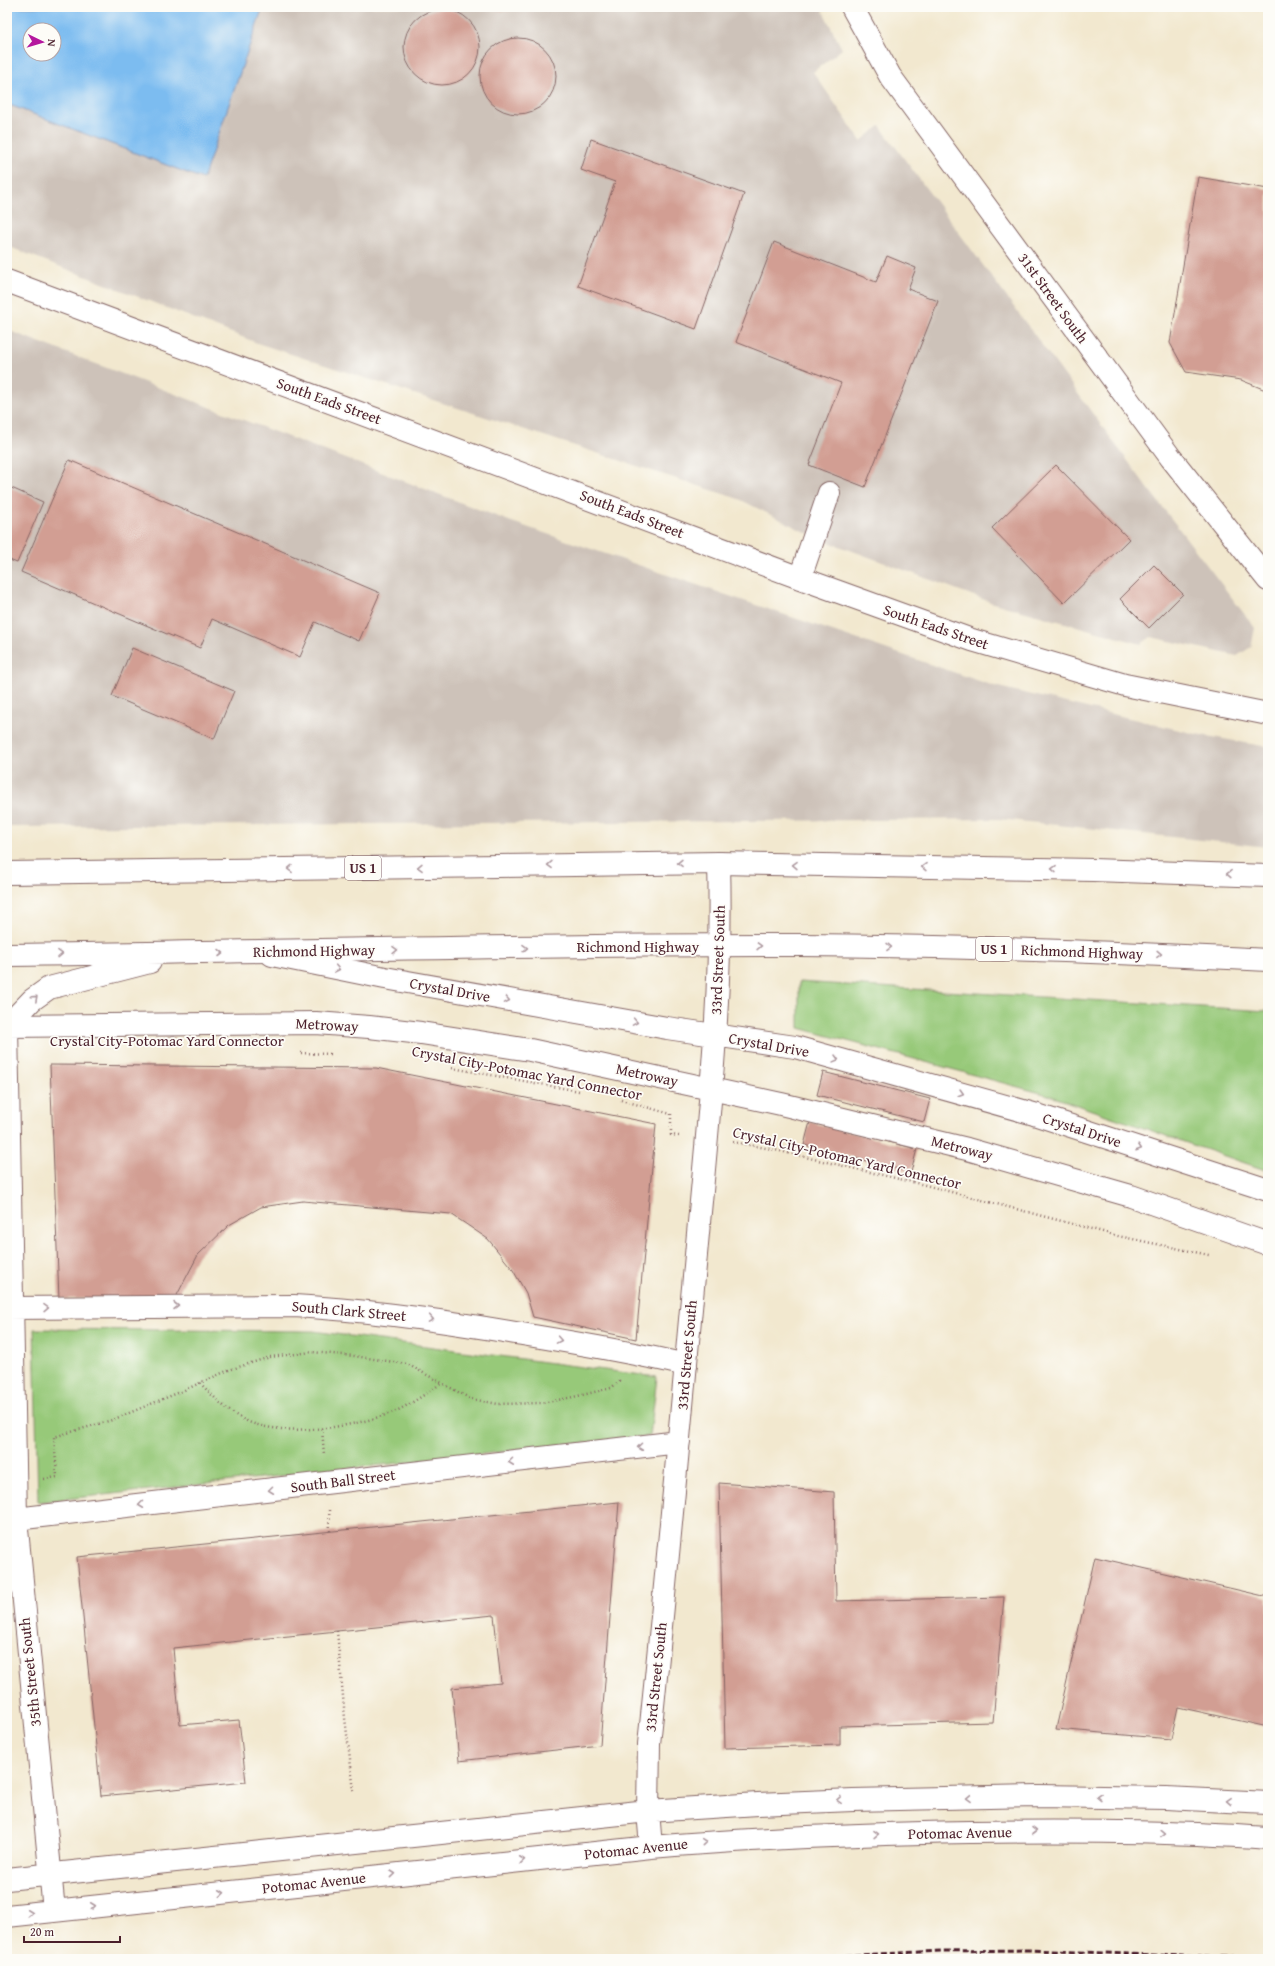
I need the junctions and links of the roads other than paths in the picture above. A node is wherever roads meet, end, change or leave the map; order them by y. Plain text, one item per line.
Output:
1 (852, 7) edge
2 (7, 281) edge
3 (829, 493) dead end
4 (800, 578) junction
5 (1268, 580) edge
6 (1268, 714) edge
7 (719, 863) junction
8 (7, 873) edge
9 (1268, 876) edge
10 (720, 946) junction
11 (258, 952) junction
12 (184, 953) junction
13 (7, 955) edge
14 (1268, 960) edge
15 (7, 1026) edge
16 (716, 1036) junction
17 (711, 1088) junction
18 (1268, 1190) edge
19 (1268, 1244) edge
20 (10, 1308) edge
21 (686, 1364) junction
22 (679, 1442) junction
23 (11, 1520) edge
24 (1268, 1803) edge
25 (648, 1811) junction
26 (1268, 1838) edge
27 (651, 1847) junction
28 (50, 1874) junction
29 (7, 1879) edge
30 (54, 1911) junction
31 (7, 1916) edge

1 - 5 main road, 31st Street South
2 - 4 main road, South Eads Street
3 - 4 main road
4 - 6 main road, South Eads Street
7 -> 8 main road, US 1
9 -> 7 main road, US 1
7 - 10 main road, 33rd Street South
11 -> 10 main road, Richmond Highway / US 1
10 -> 14 main road, Richmond Highway / US 1
10 - 16 main road, 33rd Street South
12 -> 11 main road, Richmond Highway / US 1
11 -> 16 main road, Crystal Drive
13 -> 12 main road, Richmond Highway / US 1
15 -> 12 main road
15 - 17 main road, Metroway
15 - 20 main road, 35th Street South
16 - 17 main road, 33rd Street South
16 -> 18 main road, Crystal Drive
17 - 19 main road, Metroway
17 - 21 main road, 33rd Street South
20 -> 21 main road, South Clark Street
20 - 23 main road, 35th Street South
21 - 22 main road, 33rd Street South
22 -> 23 main road, South Ball Street
22 - 25 main road, 33rd Street South
23 - 28 main road, 35th Street South
24 -> 25 main road
25 - 27 main road, 33rd Street South
25 - 28 main road
27 -> 26 main road, Potomac Avenue
30 -> 27 main road, Potomac Avenue
28 - 29 main road
28 - 30 main road, 35th Street South
31 -> 30 main road, Potomac Avenue

